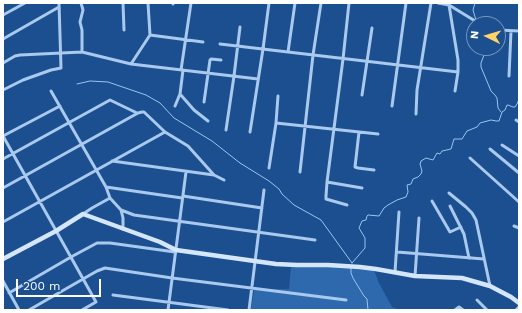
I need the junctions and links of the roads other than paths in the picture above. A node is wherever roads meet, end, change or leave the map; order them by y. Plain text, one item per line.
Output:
1 (25, 3) edge
2 (81, 3) edge
3 (123, 3) edge
4 (148, 3) edge
5 (191, 3) edge
6 (269, 3) edge
7 (295, 3) edge
8 (321, 3) edge
9 (349, 3) edge
10 (406, 3) edge
11 (431, 3) edge
12 (438, 3) edge
13 (59, 5) edge
14 (449, 6) junction
15 (3, 15) edge
16 (466, 16) edge
17 (240, 27) dead end
18 (372, 28) dead end
19 (124, 30) dead end
20 (506, 31) edge
21 (511, 31) junction
22 (519, 31) edge
23 (150, 35) junction
24 (3, 39) edge
25 (185, 40) junction
26 (204, 42) dead end
27 (220, 44) dead end
28 (238, 46) junction
29 (263, 49) junction
30 (82, 52) junction
31 (288, 52) junction
32 (60, 53) junction
33 (313, 55) junction
34 (343, 58) junction
35 (221, 60) dead end
36 (367, 62) junction
37 (3, 63) edge
38 (131, 64) junction
39 (398, 65) junction
40 (421, 68) junction
41 (182, 70) junction
42 (458, 72) junction
43 (208, 73) junction
44 (234, 76) junction
45 (509, 76) dead end
46 (258, 79) junction
47 (3, 90) edge
48 (51, 91) dead end
49 (455, 91) dead end
50 (180, 94) junction
51 (362, 95) dead end
52 (278, 96) dead end
53 (204, 102) dead end
54 (60, 106) junction
55 (175, 106) dead end
56 (392, 106) dead end
57 (138, 113) junction
58 (416, 114) dead end
59 (208, 121) dead end
60 (276, 122) junction
61 (69, 123) junction
62 (305, 126) junction
63 (334, 129) junction
64 (226, 130) dead end
65 (165, 132) junction
66 (250, 132) dead end
67 (359, 132) junction
68 (378, 134) dead end
69 (4, 140) edge
70 (81, 144) junction
71 (502, 145) dead end
72 (490, 149) dead end
73 (13, 153) junction
74 (519, 156) edge
75 (470, 158) dead end
76 (3, 159) edge
77 (112, 161) junction
78 (269, 168) dead end
79 (96, 170) junction
80 (374, 170) dead end
81 (186, 172) junction
82 (300, 172) dead end
83 (519, 173) edge
84 (25, 175) junction
85 (214, 175) junction
86 (224, 180) dead end
87 (327, 182) junction
88 (106, 187) junction
89 (3, 188) edge
90 (362, 188) dead end
91 (264, 190) dead end
92 (449, 192) dead end
93 (182, 197) junction
94 (110, 198) junction
95 (432, 201) dead end
96 (40, 202) junction
97 (519, 202) edge
98 (347, 205) dead end
99 (450, 206) dead end
100 (262, 208) junction
101 (121, 210) junction
102 (399, 212) dead end
103 (83, 214) junction
104 (419, 218) dead end
105 (3, 222) edge
106 (179, 222) junction
107 (514, 226) dead end
108 (461, 227) junction
109 (519, 228) edge
110 (123, 229) junction
111 (56, 231) junction
112 (259, 233) junction
113 (315, 240) dead end
114 (175, 251) junction
115 (397, 252) junction
116 (416, 253) junction
117 (71, 257) junction
118 (469, 258) junction
119 (3, 259) edge
120 (484, 259) junction
121 (255, 261) junction
122 (395, 272) junction
123 (415, 276) junction
124 (172, 278) junction
125 (83, 279) junction
126 (3, 281) edge
127 (490, 286) junction
128 (252, 287) junction
129 (9, 293) junction
130 (113, 295) dead end
131 (346, 300) dead end
132 (477, 300) dead end
133 (169, 302) junction
134 (519, 303) edge
135 (519, 307) edge
136 (19, 310) edge
137 (30, 310) edge
138 (82, 310) edge
139 (168, 310) edge
140 (228, 310) edge
141 (249, 310) edge
142 (455, 310) edge
143 (463, 310) edge
144 (487, 310) edge
145 (516, 310) edge

1 - 15 street
2 - 30 street
3 - 19 street
4 - 23 street
5 - 25 street
6 - 29 street
7 - 31 street
8 - 33 street
9 - 34 street
10 - 39 street
11 - 40 street
12 - 14 street
13 - 24 street
13 - 32 street
14 - 16 street
14 - 42 street
17 - 28 street
18 - 36 street
20 - 21 street
21 - 22 street
21 - 45 street
23 - 25 street
23 - 38 street
25 - 26 street
25 - 41 street
27 - 28 street
28 - 29 street
28 - 44 street
29 - 31 street
29 - 46 street
30 - 32 street
30 - 38 street
31 - 33 street
32 - 37 street
32 - 47 street
33 - 34 street
33 - 62 street
34 - 36 street
34 - 63 street
35 - 43 street
36 - 39 street
36 - 51 street
38 - 41 street
39 - 40 street
39 - 56 street
40 - 42 street
40 - 58 street
41 - 43 street
41 - 50 street
42 - 49 street
43 - 44 street
43 - 53 street
44 - 46 street
44 - 64 street
46 - 66 street
48 - 54 street
50 - 55 street
50 - 59 street
52 - 60 street
54 - 61 street
54 - 69 street
57 - 61 street
57 - 65 street
57 - 70 street
60 - 62 street
60 - 78 street
61 - 70 street
61 - 73 street
62 - 63 street
62 - 82 street
63 - 67 street
63 - 87 street
65 - 77 street
65 - 85 street
67 - 68 street
67 - 80 street
69 - 73 street
70 - 79 street
70 - 84 street
71 - 74 street
72 - 83 street
73 - 76 street
73 - 84 street
75 - 97 street
77 - 79 street
77 - 81 street
79 - 88 street
79 - 96 street
81 - 85 street
81 - 93 street
84 - 89 street
84 - 96 street
85 - 86 street
87 - 90 street
87 - 98 street
88 - 93 street
88 - 94 street
91 - 100 street
92 - 120 street
93 - 100 street
93 - 106 street
94 - 101 street
94 - 103 street
95 - 108 street
96 - 105 street
96 - 111 street
99 - 108 street
100 - 112 street
101 - 106 street
101 - 110 street
102 - 115 street
103 - 110 street
103 - 111 street
104 - 116 street
106 - 112 street
106 - 114 street
107 - 109 street
108 - 118 street
110 - 114 street
111 - 117 street
111 - 119 street
112 - 113 street
112 - 121 street
114 - 117 street
114 - 121 street
114 - 124 street
115 - 116 street
115 - 122 street
116 - 118 street
116 - 123 street
117 - 125 street
117 - 129 street
118 - 120 street
120 - 127 street
121 - 122 street
121 - 128 street
122 - 123 street
123 - 127 street
124 - 125 street
124 - 128 street
124 - 133 street
125 - 137 street
125 - 138 street
126 - 129 street
127 - 134 street
128 - 131 street
128 - 141 street
129 - 136 street
130 - 133 street
132 - 144 street
133 - 139 street
133 - 140 street
135 - 145 street
142 - 143 street

